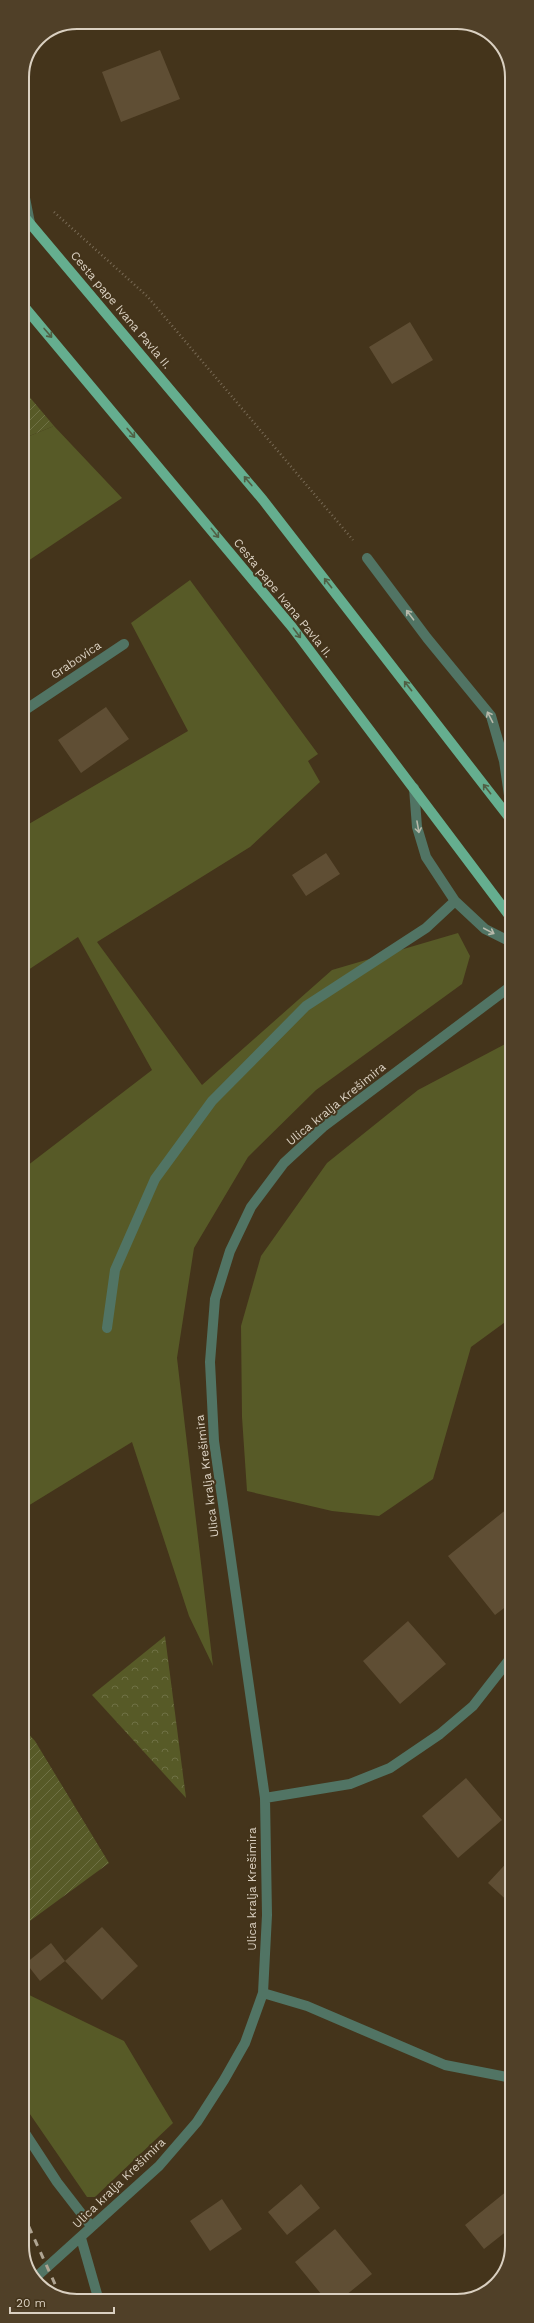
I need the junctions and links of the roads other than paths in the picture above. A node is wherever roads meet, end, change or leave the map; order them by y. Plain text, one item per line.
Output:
1 (29, 218) edge
2 (30, 223) joint
3 (29, 312) edge
4 (367, 558) road end
5 (124, 644) dead end
6 (29, 707) edge
7 (505, 768) edge
8 (414, 788) junction
9 (505, 812) edge
10 (455, 901) junction
11 (505, 910) edge
12 (505, 939) edge
13 (505, 990) edge
14 (107, 1328) dead end
15 (505, 1665) edge
16 (265, 1798) junction
17 (262, 1993) junction
18 (505, 2077) edge
19 (29, 2139) edge
20 (91, 2226) junction
21 (82, 2238) junction
22 (39, 2275) edge
23 (96, 2294) edge

1 - 2 street
9 -> 2 main road, Cesta pape Ivana Pavla II.
3 -> 8 main road, Cesta pape Ivana Pavla II.
7 -> 4 street
5 - 6 street, Grabovica
8 -> 10 street
8 - 11 main road, Cesta pape Ivana Pavla II.
10 -> 12 street
10 - 14 street
13 - 16 street, Ulica kralja Krešimira
15 - 16 street
16 - 17 street, Ulica kralja Krešimira
17 - 18 street
17 - 20 street, Ulica kralja Krešimira
19 - 20 street
20 - 21 street, Ulica kralja Krešimira
21 - 22 street, Ulica kralja Krešimira
21 - 23 street

